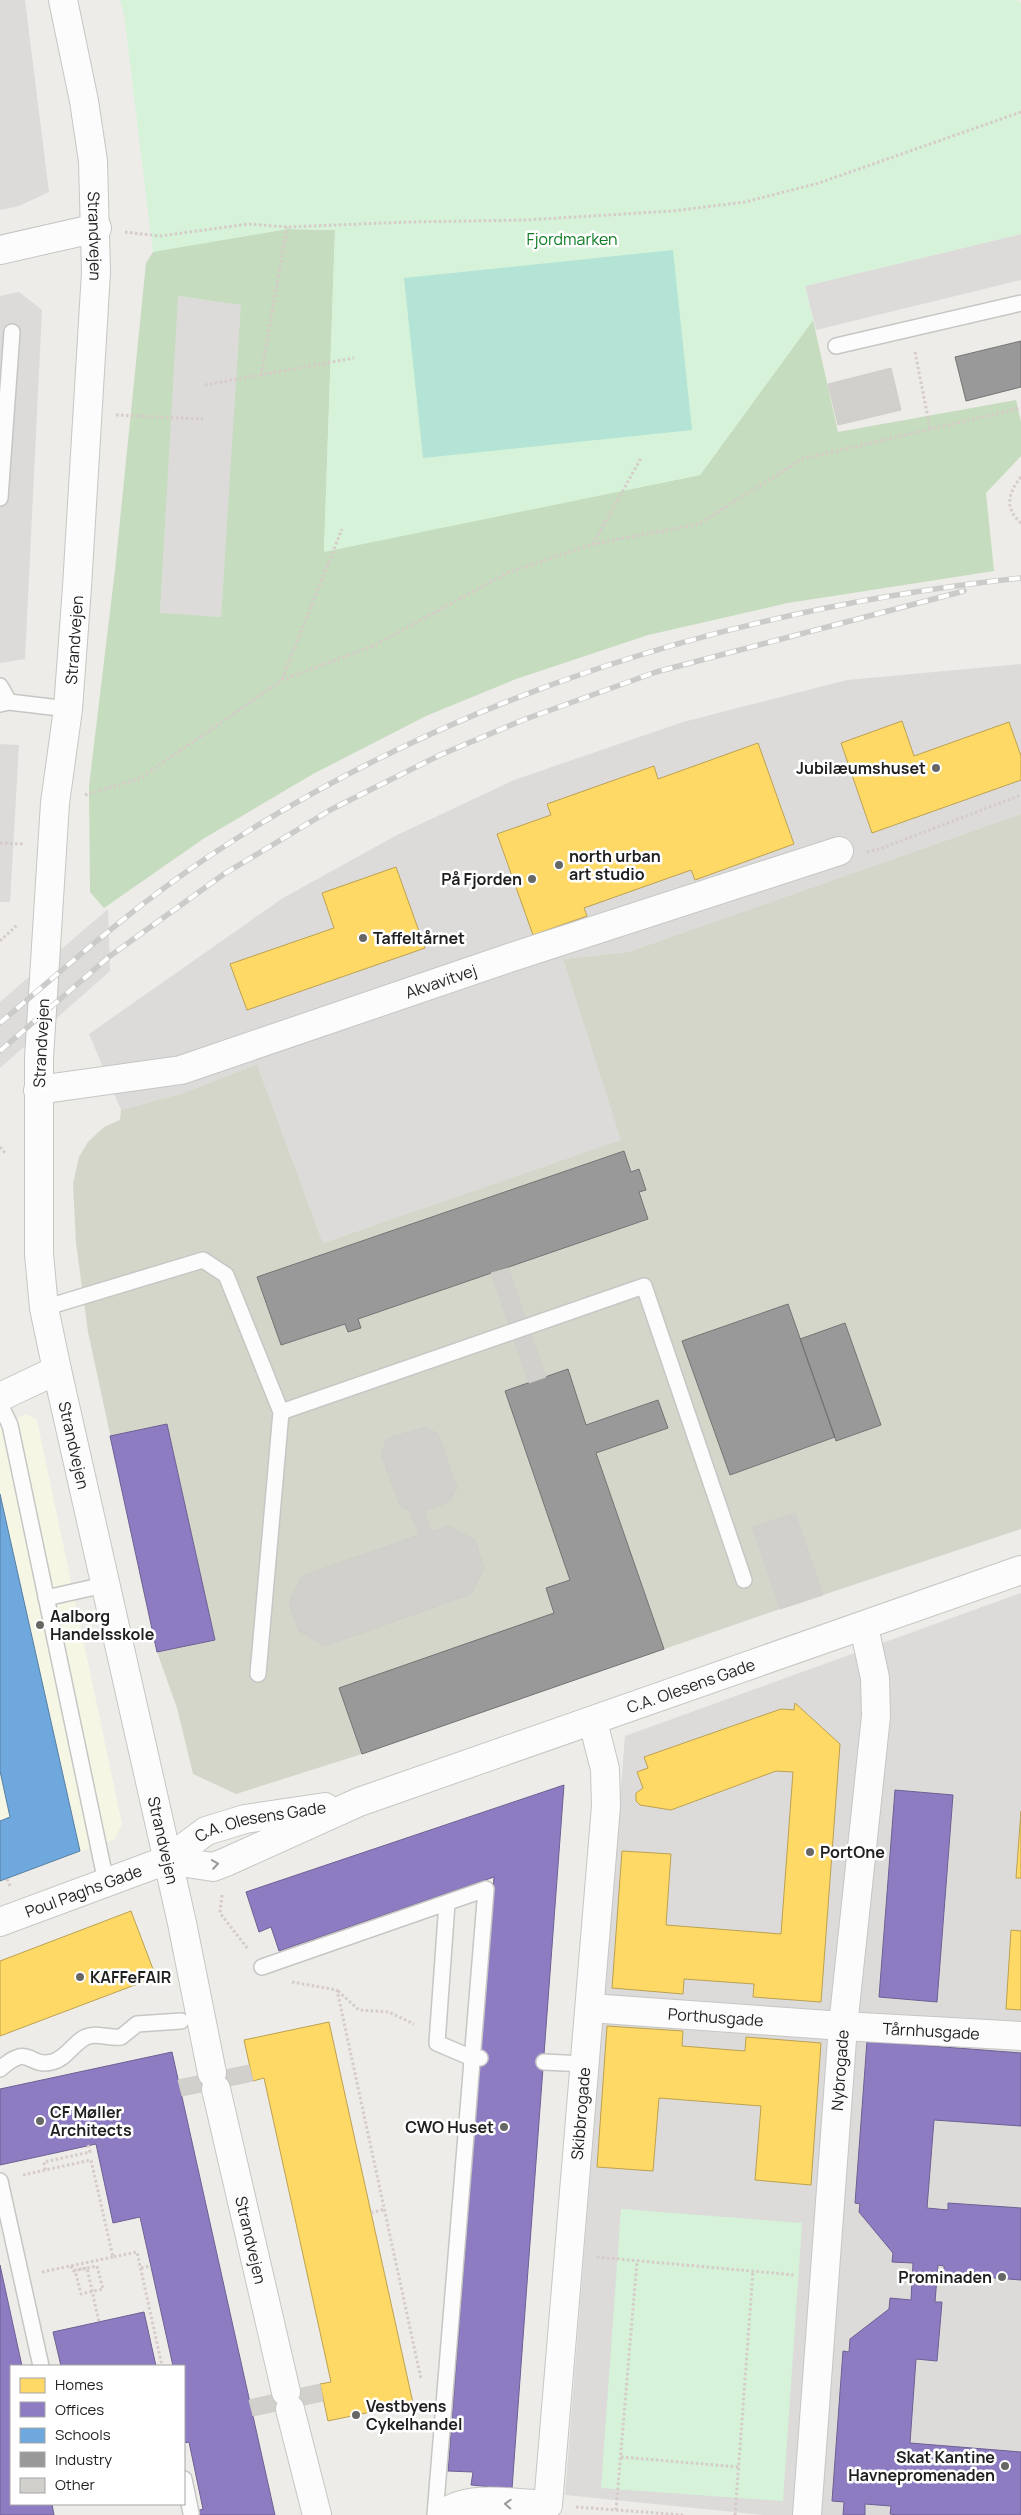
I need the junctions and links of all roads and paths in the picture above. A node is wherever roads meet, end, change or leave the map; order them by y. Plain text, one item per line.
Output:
1 (63, 0) edge
2 (1021, 112) edge
3 (287, 227) junction
4 (97, 228) junction
5 (0, 250) edge
6 (1021, 303) edge
7 (910, 329) junction
8 (12, 332) dead end
9 (836, 346) dead end
10 (354, 358) dead end
11 (261, 376) junction
12 (205, 386) dead end
13 (1021, 408) edge
14 (88, 414) junction
15 (203, 419) dead end
16 (930, 428) junction
17 (641, 458) dead end
18 (1021, 477) edge
19 (0, 498) edge
20 (1021, 522) edge
21 (342, 529) dead end
22 (593, 544) junction
23 (282, 680) junction
24 (0, 686) edge
25 (4, 703) edge
26 (68, 709) junction
27 (1021, 795) edge
28 (55, 803) junction
29 (0, 843) edge
30 (26, 844) dead end
31 (839, 851) joint
32 (22, 920) dead end
33 (0, 941) edge
34 (38, 1090) junction
35 (0, 1148) edge
36 (6, 1154) dead end
37 (44, 1308) junction
38 (57, 1370) junction
39 (0, 1397) edge
40 (0, 1404) edge
41 (281, 1412) junction
42 (1021, 1570) edge
43 (744, 1580) dead end
44 (104, 1585) junction
45 (46, 1598) junction
46 (864, 1627) junction
47 (258, 1674) dead end
48 (593, 1722) junction
49 (359, 1802) junction
50 (167, 1860) junction
51 (226, 1862) junction
52 (106, 1882) junction
53 (447, 1903) junction
54 (0, 1922) edge
55 (262, 1967) junction
56 (337, 1990) junction
57 (590, 2008) junction
58 (181, 2021) dead end
59 (843, 2026) junction
60 (1021, 2036) edge
61 (438, 2044) junction
62 (476, 2058) junction
63 (544, 2062) dead end
64 (585, 2064) junction
65 (0, 2069) edge
66 (88, 2145) dead end
67 (45, 2170) junction
68 (18, 2176) dead end
69 (0, 2181) edge
70 (385, 2209) junction
71 (371, 2212) dead end
72 (569, 2255) junction
73 (113, 2257) junction
74 (638, 2261) junction
75 (72, 2266) junction
76 (151, 2266) dead end
77 (141, 2268) junction
78 (753, 2271) junction
79 (21, 2277) junction
80 (824, 2278) junction
81 (99, 2322) dead end
82 (41, 2365) edge
83 (162, 2365) edge
84 (423, 2389) dead end
85 (621, 2457) junction
86 (739, 2467) junction
87 (185, 2484) edge
88 (548, 2505) junction
89 (616, 2510) junction
90 (191, 2513) dead end
91 (317, 2515) edge
92 (435, 2515) edge
93 (443, 2515) edge
94 (683, 2515) edge
95 (735, 2515) edge
96 (807, 2515) edge

1 - 4 street, Strandvejen
2 - 3 path
3 - 4 path
3 - 11 path
4 - 5 street
4 - 14 street, Strandvejen
6 - 7 lane
7 - 9 lane
7 - 16 path
8 - 19 lane
10 - 11 path
11 - 12 path
13 - 16 path
14 - 15 path
14 - 26 street, Strandvejen
16 - 22 path
17 - 22 path
18 - 20 path
21 - 23 path
22 - 23 path
23 - 28 path
24 - 25 lane
25 - 26 lane
26 - 28 street, Strandvejen
27 - 31 path
28 - 34 street, Strandvejen
29 - 30 path
31 - 34 street, Akvavitvej
32 - 33 path
34 - 37 street, Strandvejen
35 - 36 path
37 - 38 street, Strandvejen
37 - 41 lane
38 - 39 street
38 - 44 street, Strandvejen
40 - 45 lane
41 - 43 lane
41 - 47 lane
42 - 46 street, C.A. Olesens Gade
44 - 45 lane
44 - 50 street, Strandvejen
45 - 52 lane
46 - 48 street, C.A. Olesens Gade
46 - 59 street, Nybrogade
48 - 49 street, C.A. Olesens Gade
48 - 57 street, Skibbrogade
49 - 50 street, C.A. Olesens Gade
49 - 51 street, C.A. Olesens Gade
50 -> 51 street, C.A. Olesens Gade
50 - 52 street, Poul Paghs Gade
50 - 91 street, Strandvejen
51 - 55 path
52 - 54 street, Poul Paghs Gade
53 - 55 lane
53 - 61 lane
53 - 62 lane
55 - 56 path
56 - 61 path
56 - 70 path
57 - 59 street, Porthusgade
57 - 64 street, Skibbrogade
58 - 65 lane
59 - 60 street, Tårnhusgade
59 - 80 street, Nybrogade
61 - 62 lane
62 - 92 lane
63 - 64 lane
64 - 72 street, Skibbrogade
66 - 67 path
67 - 68 path
67 - 73 path
69 - 79 lane
70 - 71 path
70 - 84 path
72 - 74 path
72 - 88 street, Skibbrogade
73 - 75 path
73 - 77 path
74 - 78 path
74 - 85 path
75 - 79 path
75 - 81 path
76 - 77 path
77 - 83 path
78 - 80 path
78 - 86 path
79 - 82 lane
80 - 96 street, Nybrogade
85 - 86 path
85 - 89 path
86 - 95 path
87 - 90 lane
88 - 89 path
88 -> 93 street
89 - 94 path

